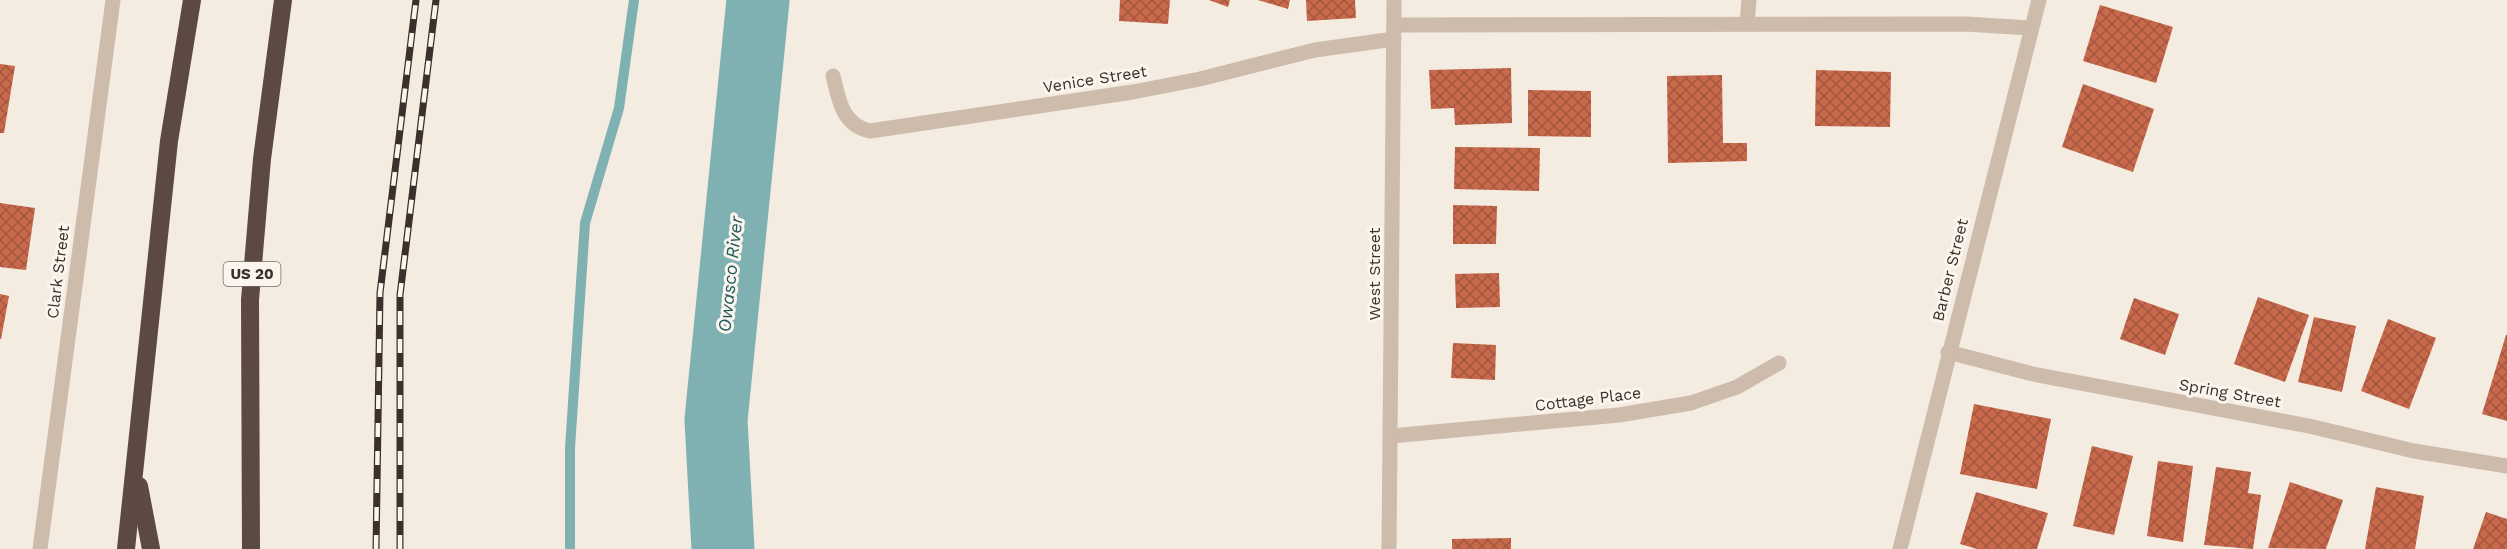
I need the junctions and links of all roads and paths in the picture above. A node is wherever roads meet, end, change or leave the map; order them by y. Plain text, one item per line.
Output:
1 (113, 0) edge
2 (192, 0) edge
3 (283, 0) edge
4 (1394, 0) edge
5 (1749, 0) edge
6 (2039, 0) edge
7 (1747, 24) junction
8 (2030, 28) junction
9 (1394, 32) junction
10 (833, 76) dead end
11 (1948, 352) junction
12 (1779, 363) dead end
13 (1391, 436) junction
14 (2507, 466) edge
15 (136, 470) junction
16 (40, 549) edge
17 (126, 549) edge
18 (151, 549) edge
19 (251, 549) edge
20 (1389, 549) edge
21 (1900, 549) edge

1 - 16 street, Clark Street
2 - 15 highway
3 - 19 highway, US 20
4 - 9 street, West Street
5 - 7 street
6 - 8 street, Barber Street
7 - 8 street, Venice Street
7 - 9 street, Venice Street
8 - 11 street, Barber Street
9 - 10 street, Venice Street
9 - 13 street, West Street
11 - 14 street, Spring Street
11 - 21 street, Barber Street
12 - 13 street, Cottage Place
13 - 20 street, West Street
15 - 17 highway
15 - 18 highway

